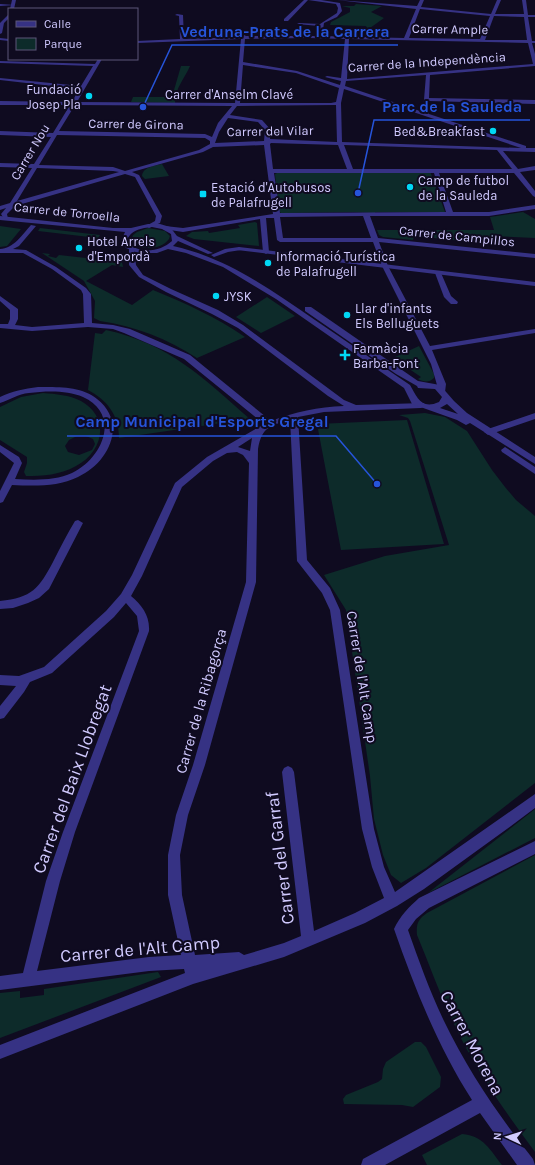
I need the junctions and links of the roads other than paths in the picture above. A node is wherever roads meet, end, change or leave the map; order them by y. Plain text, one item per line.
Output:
1 (306, 0) edge
2 (310, 0) edge
3 (422, 0) edge
4 (499, 0) edge
5 (524, 0) edge
6 (339, 2) edge
7 (0, 5) edge
8 (13, 5) edge
9 (419, 8) junction
10 (334, 10) junction
11 (341, 10) junction
12 (177, 15) dead end
13 (493, 15) junction
14 (333, 16) junction
15 (527, 16) junction
16 (535, 16) edge
17 (8, 17) edge
18 (286, 20) dead end
19 (299, 24) dead end
20 (321, 25) junction
21 (0, 33) edge
22 (245, 37) junction
23 (320, 37) junction
24 (347, 37) junction
25 (406, 39) junction
26 (182, 40) junction
27 (482, 41) junction
28 (138, 42) edge
29 (532, 42) edge
30 (99, 60) edge
31 (0, 62) edge
32 (241, 63) junction
33 (535, 63) edge
34 (96, 65) junction
35 (297, 72) junction
36 (428, 74) junction
37 (0, 79) edge
38 (343, 79) junction
39 (342, 87) junction
40 (83, 88) junction
41 (428, 99) junction
42 (535, 102) edge
43 (0, 103) edge
44 (74, 103) junction
45 (338, 103) junction
46 (236, 105) junction
47 (426, 114) junction
48 (227, 116) junction
49 (0, 133) edge
50 (55, 134) junction
51 (213, 143) junction
52 (267, 143) junction
53 (340, 143) junction
54 (498, 148) junction
55 (534, 150) edge
56 (0, 165) edge
57 (35, 166) junction
58 (140, 168) junction
59 (535, 168) edge
60 (271, 171) junction
61 (351, 171) junction
62 (436, 171) junction
63 (516, 171) junction
64 (126, 172) junction
65 (137, 176) junction
66 (535, 195) edge
67 (12, 205) junction
68 (535, 207) edge
69 (0, 208) edge
70 (366, 214) junction
71 (450, 214) junction
72 (276, 215) junction
73 (263, 217) junction
74 (2, 219) edge
75 (33, 226) junction
76 (149, 226) junction
77 (166, 228) junction
78 (191, 229) junction
79 (132, 230) junction
80 (175, 235) junction
81 (124, 240) junction
82 (376, 240) junction
83 (19, 243) junction
84 (167, 247) junction
85 (131, 248) junction
86 (0, 250) edge
87 (142, 251) junction
88 (266, 252) junction
89 (28, 253) junction
90 (214, 255) junction
91 (535, 256) edge
92 (131, 258) junction
93 (385, 266) junction
94 (438, 273) junction
95 (535, 284) edge
96 (0, 298) edge
97 (454, 302) dead end
98 (88, 325) junction
99 (0, 326) edge
100 (10, 327) junction
101 (535, 331) edge
102 (427, 348) junction
103 (427, 385) junction
104 (329, 392) junction
105 (444, 394) junction
106 (411, 396) junction
107 (0, 400) edge
108 (423, 405) junction
109 (397, 406) junction
110 (361, 408) junction
111 (324, 409) junction
112 (294, 415) junction
113 (535, 416) edge
114 (270, 424) junction
115 (259, 431) junction
116 (488, 432) junction
117 (0, 448) edge
118 (222, 452) junction
119 (535, 461) edge
120 (254, 464) junction
121 (535, 471) edge
122 (9, 482) junction
123 (0, 500) edge
124 (78, 523) dead end
125 (125, 597) junction
126 (0, 605) edge
127 (26, 679) junction
128 (0, 680) edge
129 (0, 714) edge
130 (288, 772) dead end
131 (535, 800) edge
132 (535, 847) edge
133 (392, 902) junction
134 (308, 941) junction
135 (284, 950) junction
136 (190, 961) junction
137 (193, 977) junction
138 (28, 980) junction
139 (0, 983) edge
140 (0, 1052) edge
141 (482, 1103) junction
142 (370, 1165) edge
143 (527, 1165) edge

1 - 18 street
2 - 6 street
3 - 9 street
4 - 13 street
5 - 15 street
6 - 9 street
6 - 10 street
6 - 11 street
7 - 8 street
9 - 13 street
9 - 25 street
10 - 11 street
10 - 14 street
11 - 14 street
12 - 26 street
13 - 15 street
13 - 27 street
14 - 20 street
15 - 16 street
15 - 29 street
17 - 21 street
19 - 20 street
20 - 23 street
22 - 23 street, Carrer Ample
22 - 26 street, Carrer Ample
22 - 32 street
23 - 24 street, Carrer Ample
24 - 25 street, Carrer Ample
24 - 38 street
25 - 27 street, Carrer Ample
26 - 28 street, Carrer Ample
27 - 29 street, Carrer Ample
29 - 33 street
30 - 34 street, Carrer Nou
31 - 34 street
32 - 35 street
32 - 46 street
33 - 36 street, Carrer de la Independència
34 - 40 street, Carrer Nou
35 - 38 street, Carrer de la Independència
35 - 39 street
36 - 38 street, Carrer de la Independència
36 - 41 street
37 - 40 street
38 - 39 street
39 - 45 street
39 - 47 street
40 - 44 street, Carrer Nou
41 - 42 street
41 - 47 street
43 - 44 street, Carrer d'Anselm Clavé
44 - 46 street, Carrer d'Anselm Clavé
44 - 50 street, Carrer Nou
45 - 46 street, Carrer d'Anselm Clavé
45 - 53 street
46 - 48 street
47 - 55 street
48 - 51 street
48 - 52 street, Carrer de Campillos
49 - 50 street, Carrer de Girona
50 - 51 street, Carrer de Girona
50 - 57 street, Carrer Nou
51 - 52 street, Carrer del Vilar
51 - 58 street, Carrer del Vilar
52 - 53 street, Carrer del Vilar
52 - 60 street, Carrer de Campillos
53 - 54 street, Carrer del Vilar
53 - 61 street
54 - 55 street, Carrer del Vilar
54 - 63 street
56 - 57 street
57 - 64 street
57 - 67 street, Carrer Nou
58 - 64 street, Carrer del Vilar
58 - 65 street
59 - 63 street
60 - 61 street
60 - 72 street, Carrer de Campillos
61 - 62 street
62 - 63 street
62 - 71 street
63 - 66 street
64 - 65 street
64 - 67 street, Carrer del Vilar
65 - 76 street
67 - 69 street
67 - 74 street
68 - 71 street
70 - 71 street
70 - 72 street
70 - 82 street
72 - 73 street
72 - 82 street, Carrer de Campillos
73 - 78 street
73 - 88 street
74 - 75 street, Carrer de Torroella
74 - 79 street, Carrer de Torroella
75 - 81 street, Carrer de Torroella
75 - 83 street
76 - 77 street, Carrer de Torroella
76 - 79 street, Carrer de Torroella
77 - 78 street, Carrer de Torroella
77 - 80 street
78 - 80 street
79 - 81 street
80 - 84 street
80 - 90 street
81 - 85 street
82 - 91 street, Carrer de Campillos
82 - 93 street
83 - 86 street
83 - 89 street
84 - 87 street
84 - 106 street
85 - 87 street
85 - 92 street
86 - 89 street
87 - 92 street
88 - 90 street
88 - 93 street
89 - 98 street
90 - 103 street
92 - 104 street
93 - 94 street
93 - 102 street
94 - 95 street
94 - 97 street
96 - 100 street
98 - 100 street
98 - 114 street
99 - 100 street
101 - 102 street
102 - 105 street
103 - 105 street
103 - 106 street
104 - 110 street
104 - 111 street
105 - 108 street
105 - 116 street
106 - 108 street
106 - 109 street
107 - 122 street
108 - 109 street
108 - 121 street
109 - 110 street
110 - 111 street
111 - 112 street
112 - 114 street
112 - 133 street, Carrer de l'Alt Camp
113 - 116 street
114 - 115 street
115 - 118 street
115 - 120 street, Carrer de la Ribagorça
116 - 119 street
117 - 122 street
118 - 120 street
118 - 125 street
120 - 136 street, Carrer de la Ribagorça
122 - 123 street
124 - 126 street
125 - 127 street
125 - 138 street, Carrer del Baix Llobregat
127 - 128 street
127 - 129 street
130 - 134 street, Carrer del Garraf
131 - 133 street
132 - 141 street, Carrer Morena
133 - 134 street
134 - 135 street
135 - 136 street, Carrer de l'Alt Camp
135 - 137 street
136 - 137 street, Carrer de la Ribagorça
136 - 138 street, Carrer de l'Alt Camp
137 - 140 street
138 - 139 street, Carrer de l'Alt Camp
141 - 142 street
141 - 143 street, Carrer Morena

